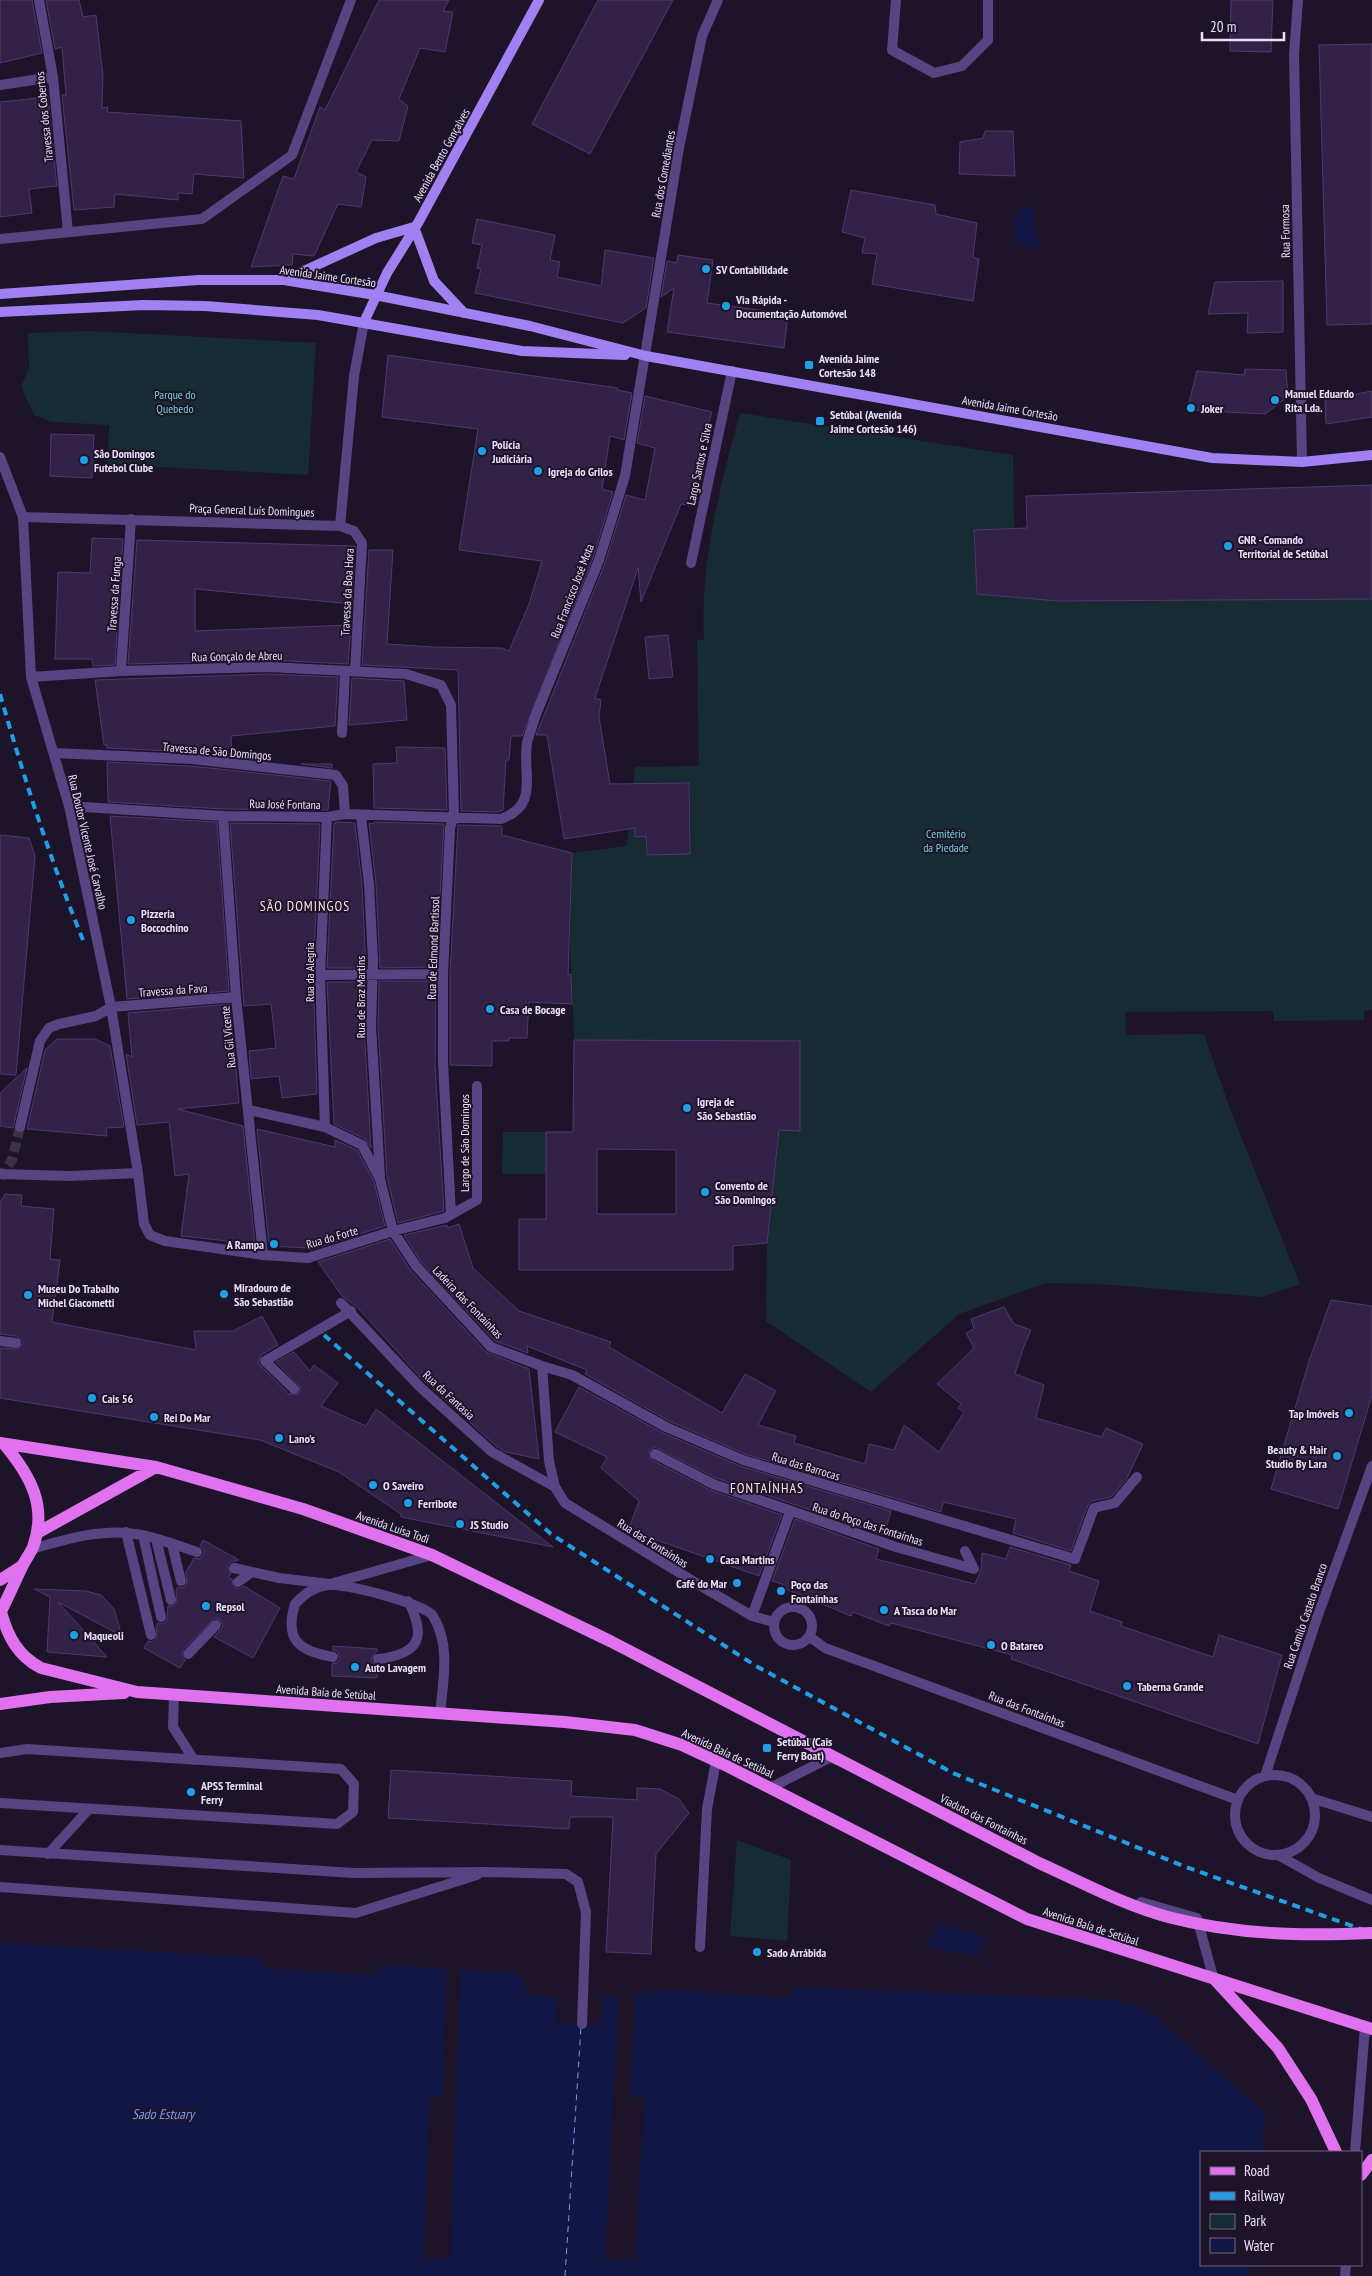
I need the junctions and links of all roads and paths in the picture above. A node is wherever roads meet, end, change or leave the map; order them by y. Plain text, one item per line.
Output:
1 (39, 0) edge
2 (351, 0) edge
3 (539, 0) edge
4 (718, 0) edge
5 (896, 0) edge
6 (988, 0) edge
7 (1298, 0) edge
8 (53, 77) junction
9 (0, 85) edge
10 (414, 227) junction
11 (68, 232) junction
12 (0, 239) edge
13 (284, 280) junction
14 (0, 294) edge
15 (375, 295) junction
16 (0, 312) edge
17 (464, 313) junction
18 (364, 322) junction
19 (646, 356) junction
20 (732, 371) junction
21 (1372, 455) edge
22 (0, 457) edge
23 (1302, 462) junction
24 (23, 517) junction
25 (131, 519) junction
26 (340, 526) junction
27 (691, 563) dead end
28 (121, 671) junction
29 (350, 672) junction
30 (31, 677) junction
31 (441, 686) joint
32 (342, 733) dead end
33 (54, 753) junction
34 (69, 806) junction
35 (345, 814) junction
36 (223, 816) junction
37 (361, 816) junction
38 (454, 816) junction
39 (327, 817) junction
40 (501, 819) joint
41 (443, 974) junction
42 (320, 975) junction
43 (372, 976) junction
44 (236, 997) junction
45 (111, 1007) junction
46 (477, 1086) dead end
47 (248, 1110) junction
48 (325, 1127) junction
49 (20, 1128) tunnel mouth
50 (138, 1173) junction
51 (0, 1174) edge
52 (380, 1179) junction
53 (451, 1214) junction
54 (393, 1231) junction
55 (186, 1244) joint
56 (263, 1255) junction
57 (341, 1303) dead end
58 (351, 1311) junction
59 (0, 1341) edge
60 (16, 1343) dead end
61 (542, 1366) junction
62 (294, 1389) dead end
63 (2, 1444) edge
64 (655, 1454) dead end
65 (1372, 1466) edge
66 (156, 1467) junction
67 (1137, 1477) dead end
68 (555, 1487) junction
69 (790, 1512) junction
70 (126, 1532) junction
71 (37, 1533) junction
72 (143, 1535) junction
73 (156, 1539) junction
74 (172, 1544) junction
75 (32, 1549) junction
76 (966, 1551) dead end
77 (197, 1552) dead end
78 (432, 1555) junction
79 (22, 1566) junction
80 (234, 1568) dead end
81 (252, 1572) junction
82 (0, 1580) edge
83 (181, 1580) dead end
84 (238, 1582) dead end
85 (330, 1584) junction
86 (171, 1600) dead end
87 (408, 1601) junction
88 (0, 1613) edge
89 (752, 1616) junction
90 (161, 1617) dead end
91 (774, 1622) junction
92 (216, 1625) dead end
93 (151, 1635) dead end
94 (810, 1636) junction
95 (610, 1641) joint
96 (188, 1654) dead end
97 (333, 1656) dead end
98 (378, 1659) dead end
99 (137, 1692) junction
100 (174, 1695) junction
101 (0, 1704) edge
102 (440, 1714) junction
103 (0, 1753) edge
104 (194, 1760) junction
105 (716, 1761) junction
106 (1265, 1776) junction
107 (770, 1788) junction
108 (1311, 1798) junction
109 (1238, 1800) junction
110 (0, 1803) edge
111 (89, 1809) junction
112 (1372, 1817) edge
113 (0, 1850) edge
114 (48, 1854) junction
115 (1278, 1855) junction
116 (487, 1872) junction
117 (0, 1887) edge
118 (1372, 1900) edge
119 (1372, 1933) edge
120 (700, 1947) dead end
121 (1214, 1980) junction
122 (582, 2024) dead end
123 (1368, 2028) edge
124 (1336, 2151) edge
125 (1355, 2151) edge
126 (1372, 2160) edge
127 (1362, 2174) edge

1 - 8 street, Travessa dos Cobertos
2 - 11 street
3 - 10 main road, Avenida Bento Gonçalves
4 - 19 street, Rua dos Comediantes
5 - 6 street
7 - 23 street, Rua Formosa
8 - 9 street
8 - 11 street, Travessa dos Cobertos
10 - 13 main road
10 - 15 main road, Avenida Bento Gonçalves
10 - 17 main road
11 - 12 street
13 - 14 main road, Avenida Jaime Cortesão
13 - 15 main road, Avenida Jaime Cortesão
15 - 17 main road, Avenida Jaime Cortesão
15 - 18 main road, Avenida Bento Gonçalves
16 - 18 main road, Avenida Jaime Cortesão
17 - 19 main road, Avenida Jaime Cortesão
18 - 19 main road, Avenida Jaime Cortesão
18 - 26 street
19 - 20 main road, Avenida Jaime Cortesão
19 - 40 street, Rua Francisco José Mota
20 - 23 main road, Avenida Jaime Cortesão
20 - 27 street, Largo Santos e Silva
21 - 23 main road, Avenida Jaime Cortesão
22 - 24 street
24 - 25 street, Praça General Luís Domingues
24 - 30 street, Rua Doutor Vicente José Carvalho
25 - 26 street, Praça General Luís Domingues
25 - 28 street, Travessa da Funga
26 - 29 street, Travessa da Boa Hora
28 - 29 street, Rua Gonçalo de Abreu
28 - 30 street, Rua Gonçalo de Abreu
29 - 31 street, Rua Gonçalo de Abreu
29 - 32 street, Travessa da Boa Hora
30 - 33 street, Rua Doutor Vicente José Carvalho
31 - 38 street, Rua de Edmond Bartissol
33 - 34 street, Rua Doutor Vicente José Carvalho
33 - 35 street, Travessa de São Domingos
34 - 36 street, Rua José Fontana
34 - 45 street, Rua Doutor Vicente José Carvalho
35 - 37 street, Rua José Fontana
35 - 39 street, Rua José Fontana
36 - 39 street, Rua José Fontana
36 - 44 street, Rua Gil Vicente
37 - 38 street, Rua José Fontana
37 - 43 street, Rua de Braz Martins
38 - 40 street, Rua José Fontana
38 - 41 street, Rua de Edmond Bartissol
39 - 42 street, Rua da Alegria
41 - 43 street
41 - 53 street, Rua de Edmond Bartissol
42 - 43 street
42 - 48 street, Rua da Alegria
43 - 52 street, Rua de Braz Martins
44 - 45 street, Travessa da Fava
44 - 47 street, Rua Gil Vicente
45 - 49 street
45 - 50 street, Rua Doutor Vicente José Carvalho
46 - 53 street, Largo de São Domingos
47 - 48 street
47 - 56 street, Rua Gil Vicente
48 - 52 street
50 - 51 street
50 - 55 street, Rua Doutor Vicente José Carvalho
52 - 54 street, Ladeira das Fontaínhas
53 - 54 street, Rua do Forte
54 - 56 street, Rua do Forte
54 - 61 street, Ladeira das Fontaínhas
55 - 56 street, Rua do Forte
57 - 58 street, Rua da Fantasia
58 - 62 street
58 - 68 street, Rua da Fantasia
59 - 60 street
61 - 67 street, Rua das Barrocas
61 - 68 street
63 - 66 main road, Avenida Luísa Todi
63 - 71 main road
64 - 69 street, Rua do Poço das Fontaínhas
65 - 106 street, Rua Camilo Castelo Branco
66 - 71 main road
66 - 78 main road, Avenida Luísa Todi
68 - 89 street, Rua das Fontaínhas
69 - 76 street, Rua do Poço das Fontaínhas
69 - 89 street
70 - 72 street
70 - 75 street
70 - 93 street
71 - 75 main road
72 - 73 street
72 - 90 street
73 - 74 street
73 - 86 street
74 - 77 street
74 - 83 street
75 - 79 main road
78 - 85 street
78 - 95 main road, Avenida Luísa Todi
79 - 82 main road
79 - 88 main road
80 - 81 street
81 - 84 street
81 - 85 street
85 - 87 street
85 - 97 street
87 - 98 street
87 - 102 street
88 - 99 main road, Avenida Baía de Setúbal
89 - 91 street, Rua das Fontaínhas
91 - 94 street
91 - 94 street
92 - 96 street
94 - 109 street, Rua das Fontaínhas
95 - 119 main road, Viaduto das Fontainhas, bridge
99 - 100 main road, Avenida Baía de Setúbal
99 - 101 main road
100 - 102 main road, Avenida Baía de Setúbal
100 - 104 street
102 - 105 main road, Avenida Baía de Setúbal
103 - 104 street
104 - 111 street
105 - 107 main road, Avenida Baía de Setúbal
105 - 120 street
106 - 108 street
106 - 109 street
107 - 121 main road, Avenida Baía de Setúbal
107 - 121 street
108 - 112 street
108 - 115 street
109 - 115 street
110 - 111 street
111 - 114 street
113 - 114 street
114 - 116 street
115 - 118 street
116 - 117 street
116 - 122 street
121 - 123 main road, Avenida Baía de Setúbal
121 - 124 main road
123 - 125 street
126 - 127 main road

